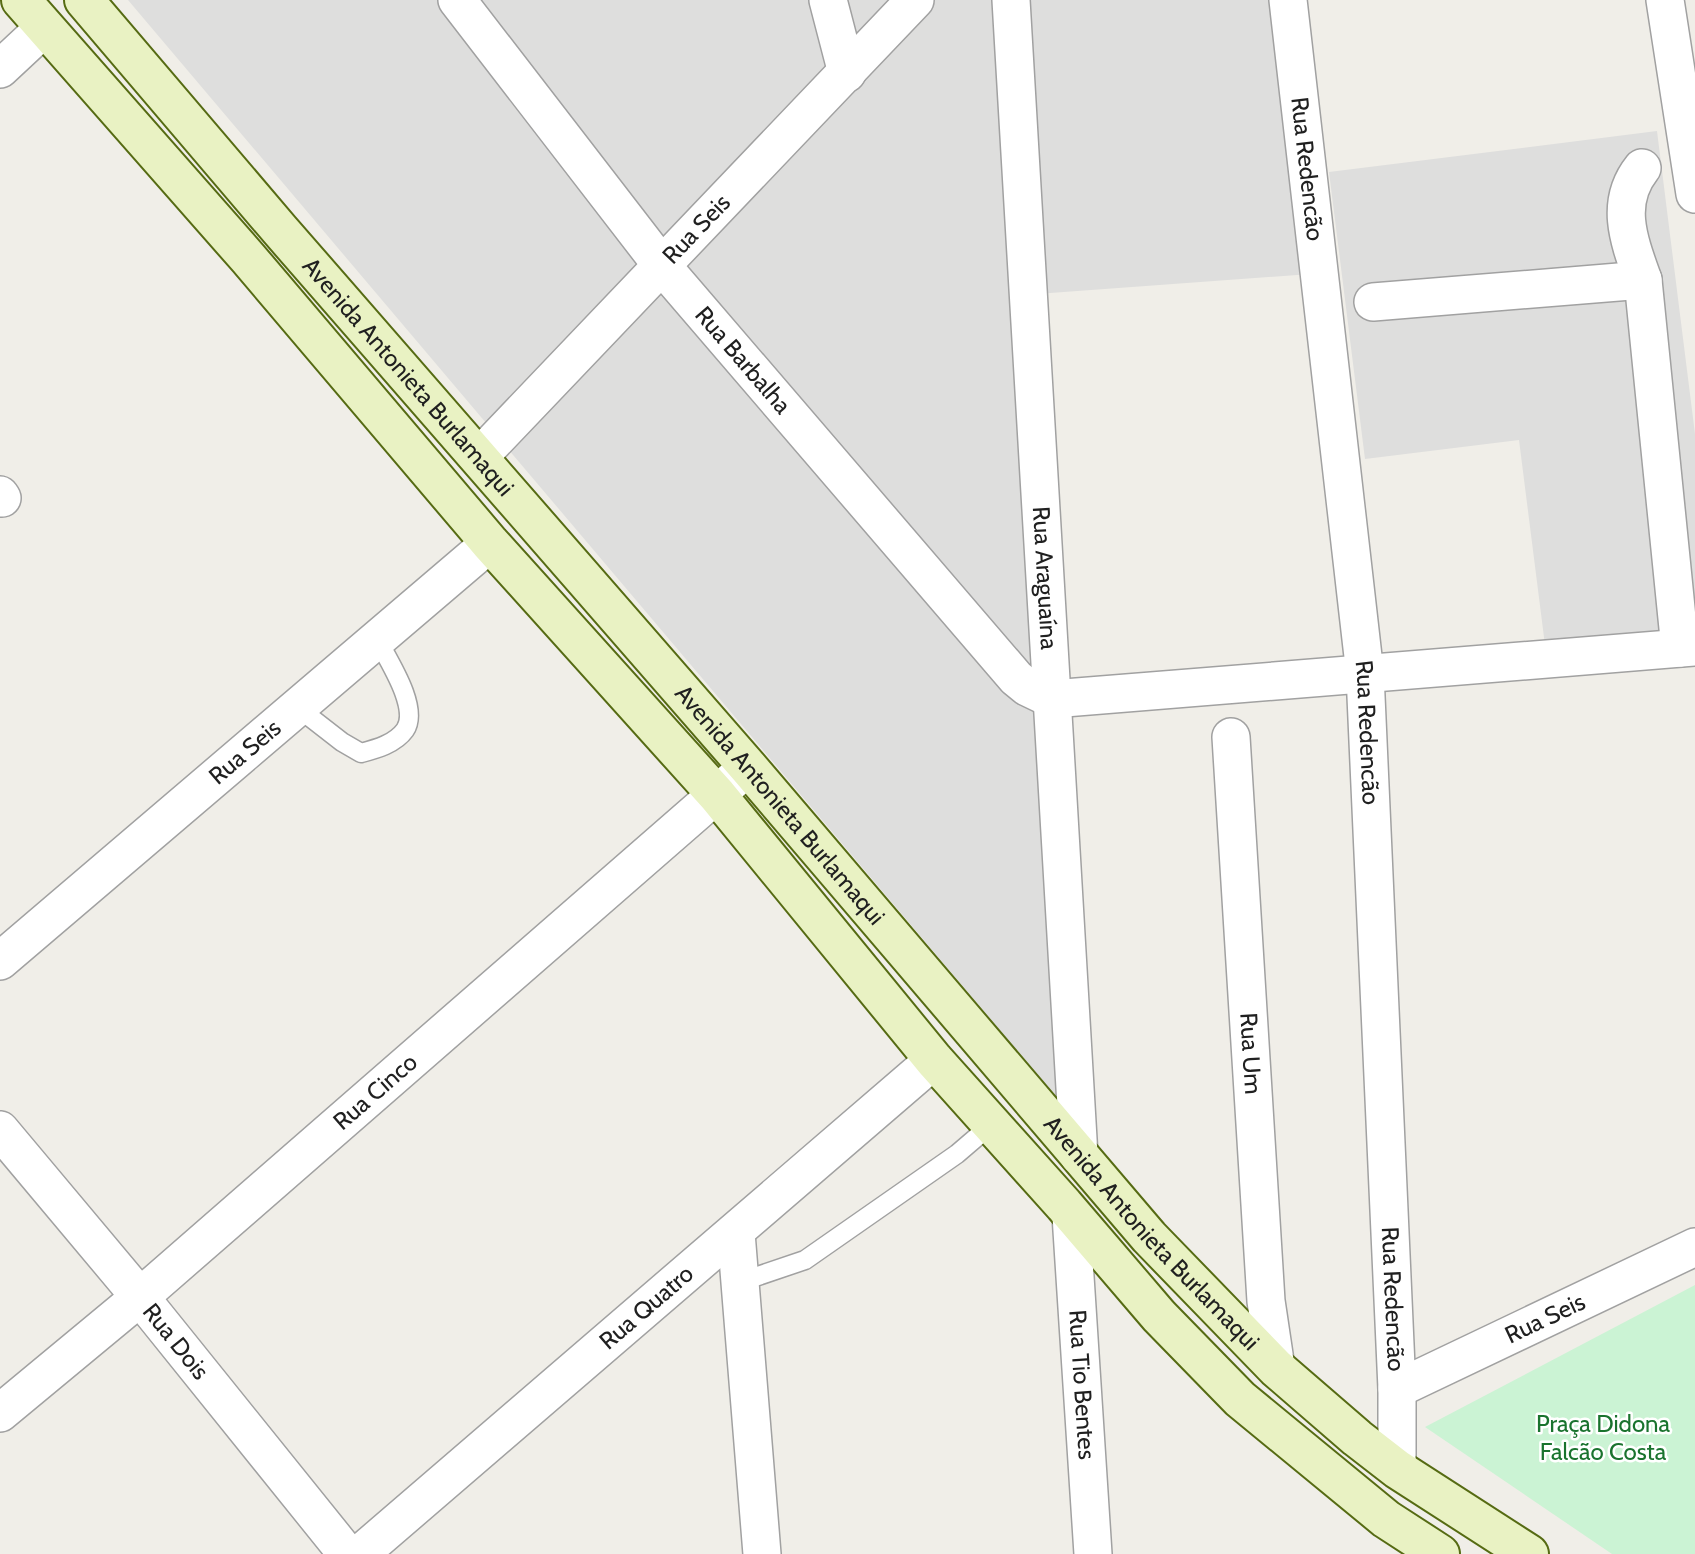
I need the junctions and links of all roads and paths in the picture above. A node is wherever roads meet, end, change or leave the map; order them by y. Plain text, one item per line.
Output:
1 (84, 0) edge
2 (457, 0) edge
3 (828, 0) edge
4 (915, 0) edge
5 (1011, 0) edge
6 (1288, 0) edge
7 (1665, 0) edge
8 (33, 14) edge
9 (0, 69) edge
10 (847, 73) junction
11 (1642, 168) dead end
12 (1695, 194) edge
13 (281, 230) junction
14 (248, 258) junction
15 (663, 267) junction
16 (1643, 280) junction
17 (1373, 302) dead end
18 (479, 457) junction
19 (490, 543) junction
20 (377, 639) junction
21 (1688, 648) edge
22 (1365, 674) junction
23 (1052, 699) junction
24 (297, 708) junction
25 (1231, 737) dead end
26 (748, 767) junction
27 (717, 795) junction
28 (0, 961) edge
29 (934, 1060) junction
30 (1037, 1108) junction
31 (0, 1130) edge
32 (999, 1132) junction
33 (1079, 1156) junction
34 (1071, 1215) junction
35 (736, 1233) junction
36 (1695, 1247) edge
37 (740, 1282) junction
38 (140, 1297) junction
39 (1276, 1368) junction
40 (1397, 1389) junction
41 (0, 1413) edge
42 (1397, 1469) junction
43 (1464, 1512) junction
44 (347, 1554) edge
45 (360, 1554) edge
46 (762, 1554) edge
47 (1093, 1554) edge
48 (1441, 1554) edge
49 (1529, 1554) edge

1 - 13 main road, Avenida Antonieta Burlamaqui
2 - 15 street, Rua Barbalha
3 - 10 street
4 - 10 street, Rua Seis
5 - 23 street, Rua Araguaína
6 - 22 street, Rua Redencão
7 - 12 street
8 - 9 street
8 - 14 main road, Avenida Antonieta Burlamaqui
10 - 15 street, Rua Seis
11 - 16 street
13 - 14 main road
13 - 18 main road, Avenida Antonieta Burlamaqui
14 - 19 main road, Avenida Antonieta Burlamaqui
15 - 18 street, Rua Seis
15 - 23 street, Rua Barbalha
16 - 17 street
16 - 21 street
18 - 26 main road, Avenida Antonieta Burlamaqui
19 - 20 street, Rua Seis
19 - 27 main road, Avenida Antonieta Burlamaqui
20 - 24 street, Rua Seis
20 - 24 lane
21 - 22 street
22 - 23 street
22 - 40 street, Rua Redencão
23 - 33 street, Rua Araguaína
24 - 28 street, Rua Seis
25 - 39 street, Rua Um
26 - 27 street, Rua Cinco
26 - 30 main road, Avenida Antonieta Burlamaqui
27 - 29 main road, Avenida Antonieta Burlamaqui
27 - 38 street, Rua Cinco
29 - 32 main road, Avenida Antonieta Burlamaqui
29 - 35 street, Rua Quatro
30 - 32 main road
30 - 33 main road, Avenida Antonieta Burlamaqui
31 - 38 street, Rua Dois
32 - 34 main road, Avenida Antonieta Burlamaqui
32 - 37 lane
33 - 34 main road
33 - 39 main road, Avenida Antonieta Burlamaqui
34 - 47 street, Rua Tio Bentes
34 - 48 main road, Avenida Antonieta Burlamaqui
35 - 37 street
35 - 45 street, Rua Quatro
36 - 40 street, Rua Seis
37 - 46 street
38 - 41 street, Rua Cinco
38 - 44 street, Rua Dois
39 - 42 main road, Avenida Antonieta Burlamaqui
40 - 42 street, Rua Redencão
42 - 43 main road, Avenida Antonieta Burlamaqui
43 - 48 main road
43 - 49 main road, Avenida Antonieta Burlamaqui

